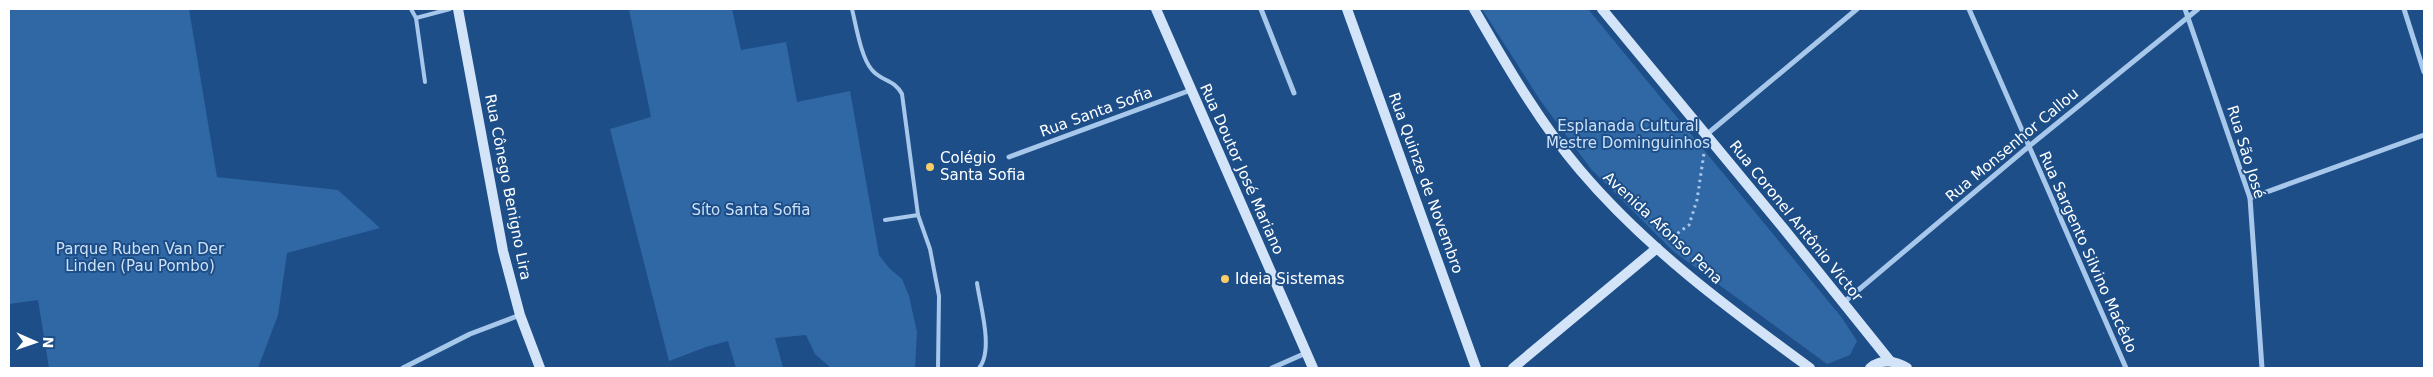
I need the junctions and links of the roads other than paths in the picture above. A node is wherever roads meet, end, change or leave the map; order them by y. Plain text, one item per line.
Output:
1 (412, 9) edge
2 (450, 9) edge
3 (458, 9) edge
4 (852, 9) edge
5 (1156, 9) edge
6 (1261, 9) edge
7 (1348, 9) edge
8 (1474, 9) edge
9 (1602, 9) edge
10 (1857, 9) edge
11 (1969, 9) edge
12 (2185, 9) edge
13 (2198, 9) edge
14 (2404, 9) edge
15 (2188, 17) junction
16 (416, 18) junction
17 (2424, 72) edge
18 (425, 82) dead end
19 (1191, 90) junction
20 (1294, 93) dead end
21 (1706, 135) junction
22 (2424, 135) edge
23 (2028, 147) junction
24 (1009, 157) dead end
25 (2250, 198) junction
26 (918, 215) junction
27 (885, 220) dead end
28 (1657, 248) junction
29 (977, 283) dead end
30 (1843, 302) junction
31 (520, 315) junction
32 (1306, 353) junction
33 (1890, 361) junction
34 (403, 368) edge
35 (540, 368) edge
36 (938, 368) edge
37 (979, 368) edge
38 (1272, 368) edge
39 (1313, 368) edge
40 (1476, 368) edge
41 (1513, 368) edge
42 (1810, 368) edge
43 (1870, 368) edge
44 (1907, 368) edge
45 (2126, 368) edge
46 (2262, 368) edge

1 - 16 lane
2 - 16 lane
3 - 31 main road, Rua Cônego Benigno Lira
4 - 26 lane
5 - 19 main road, Rua Doutor José Mariano
6 - 20 street
7 - 40 main road, Rua Quinze de Novembro
8 - 28 main road, Avenida Afonso Pena
9 - 21 main road, Rua Coronel Antônio Victor
10 - 21 street
11 - 23 street, Rua Sargento Silvino Macêdo
12 - 15 street, Rua São José
13 - 15 street, Rua Monsenhor Callou
14 - 17 street
15 - 23 street, Rua Monsenhor Callou
15 - 25 street, Rua São José
16 - 18 lane
19 - 24 street, Rua Santa Sofia
19 - 32 main road, Rua Doutor José Mariano
21 - 30 main road, Rua Coronel Antônio Victor
22 - 25 street
23 - 30 street, Rua Monsenhor Callou
23 - 45 street, Rua Sargento Silvino Macêdo
25 - 46 street, Rua São José
26 - 27 lane
26 - 36 lane
28 - 41 main road
28 - 42 main road, Avenida Afonso Pena
29 - 37 lane
30 - 33 main road, Rua Coronel Antônio Victor
31 - 34 street
31 - 35 main road, Rua Cônego Benigno Lira
32 - 38 street
32 - 39 main road, Rua Doutor José Mariano
33 - 43 main road
33 - 44 main road

